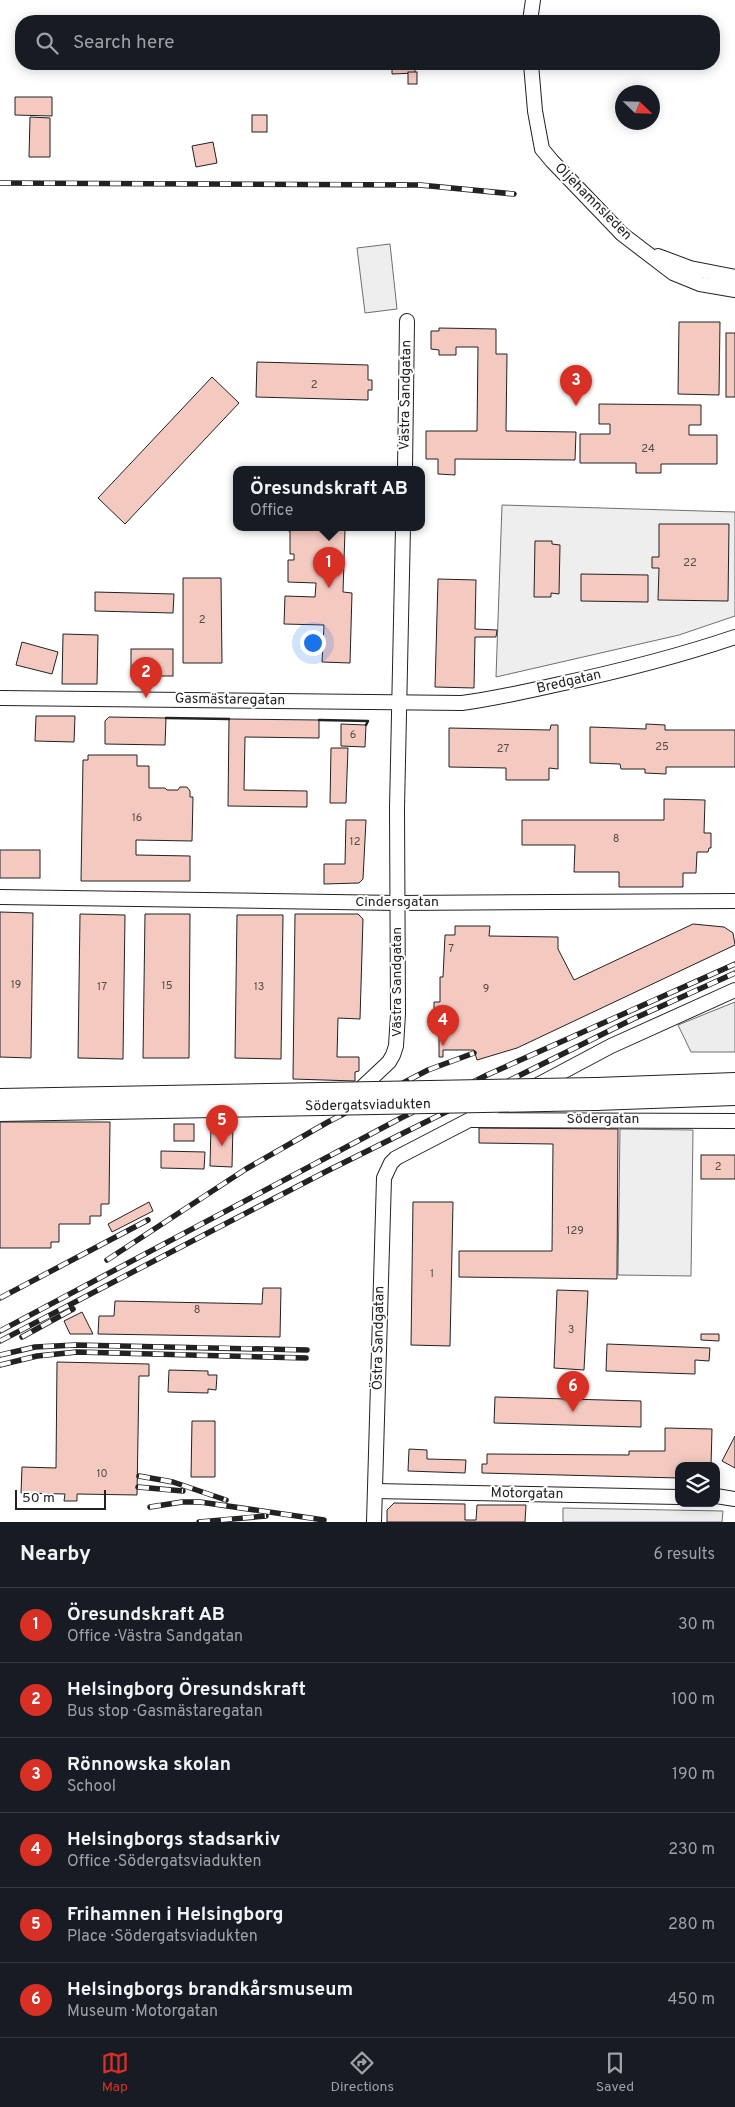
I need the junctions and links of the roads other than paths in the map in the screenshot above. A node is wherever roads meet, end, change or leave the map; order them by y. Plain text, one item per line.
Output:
1 (533, 0) edge
2 (531, 15) edge
3 (532, 70) edge
4 (647, 253) junction
5 (735, 277) edge
6 (735, 290) edge
7 (407, 321) dead end
8 (405, 466) edge
9 (403, 531) edge
10 (735, 637) edge
11 (1, 698) edge
12 (400, 702) junction
13 (0, 898) edge
14 (735, 901) edge
15 (397, 903) junction
16 (735, 990) edge
17 (735, 1082) edge
18 (596, 1094) junction
19 (735, 1096) edge
20 (0, 1098) edge
21 (0, 1107) edge
22 (0, 1112) edge
23 (470, 1120) junction
24 (735, 1121) edge
25 (375, 1491) junction
26 (720, 1496) edge
27 (675, 1497) edge
28 (735, 1498) edge
29 (374, 1522) edge

1 - 2 street
3 - 4 street, Oljehamnsleden
4 - 5 street, Oljehamnsleden
4 - 6 street, Oljehamnsleden
7 - 8 street, Västra Sandgatan
9 - 12 street, Västra Sandgatan
10 - 12 street, Bredgatan
11 - 12 street, Gasmästaregatan
12 - 15 street, Västra Sandgatan
13 - 15 street, Cindersgatan
14 - 15 street, Cindersgatan
15 - 21 street, Västra Sandgatan
16 - 23 street
17 - 18 main road, Södergatsviadukten
18 - 19 main road, Södergatsviadukten
18 - 20 main road, Södergatsviadukten, bridge
18 - 22 main road, Södergatsviadukten, bridge
23 - 24 street, Södergatan
23 - 25 street, Östra Sandgatan
25 - 27 street, Motorgatan
25 - 29 street, Östra Sandgatan
26 - 28 street

